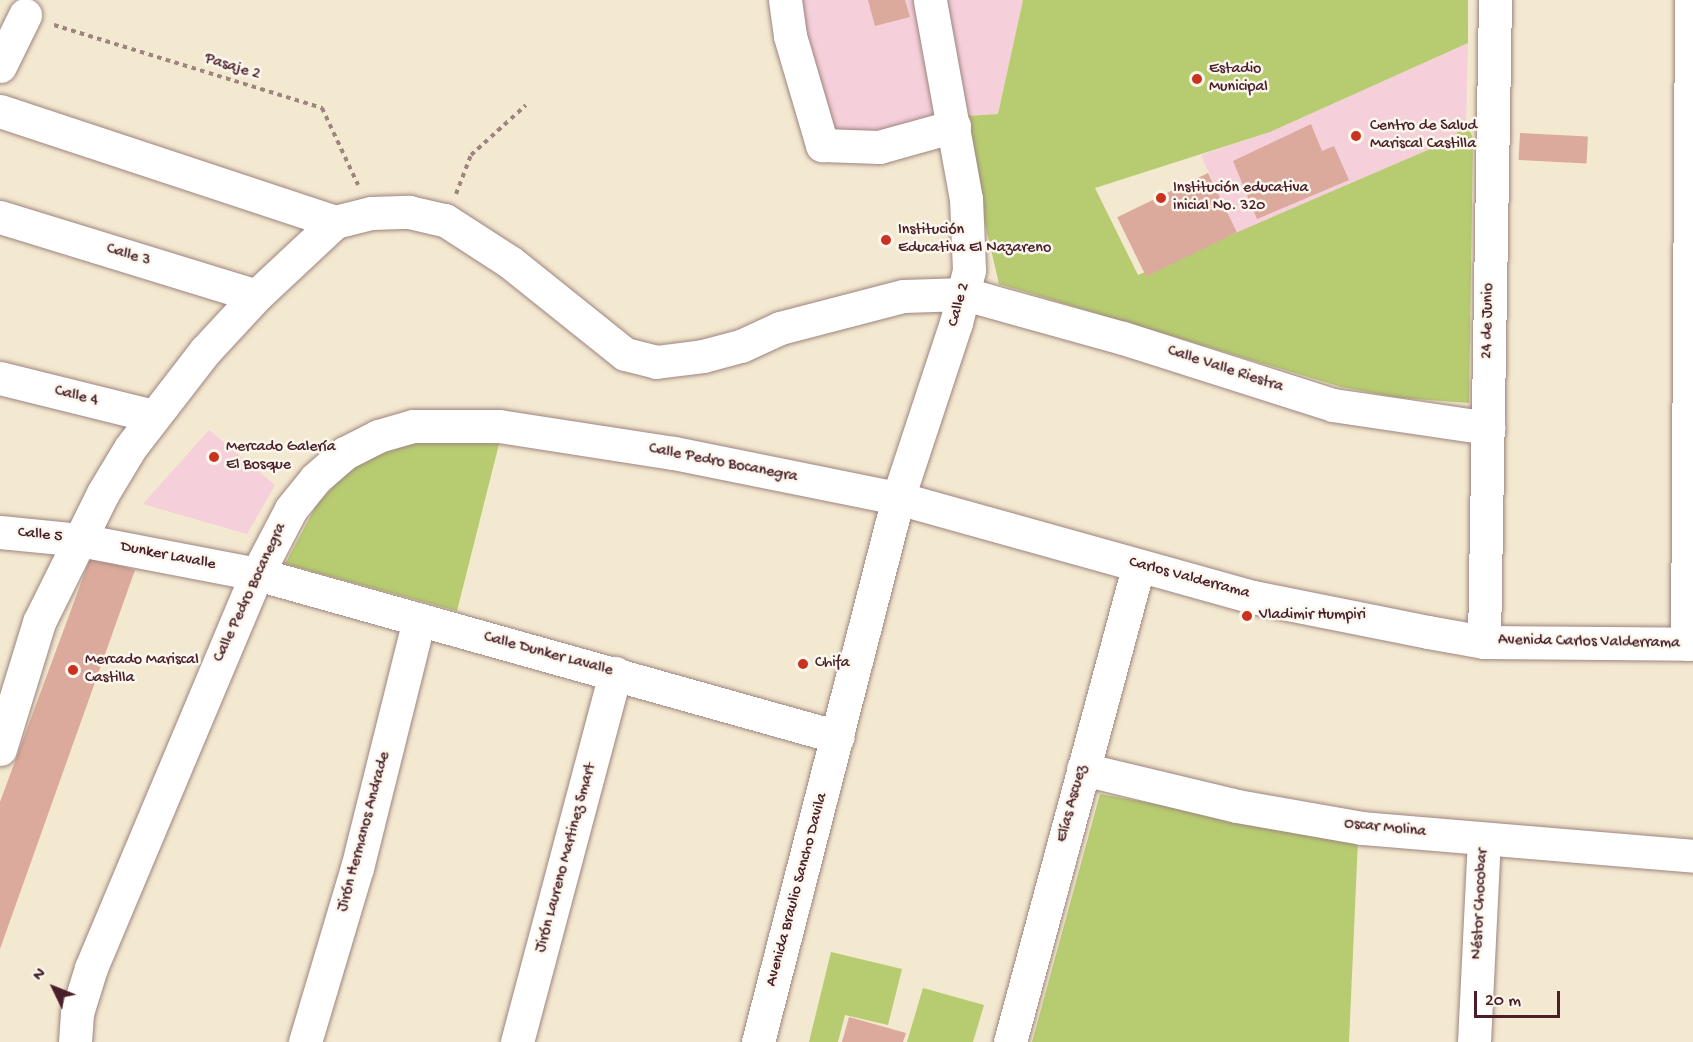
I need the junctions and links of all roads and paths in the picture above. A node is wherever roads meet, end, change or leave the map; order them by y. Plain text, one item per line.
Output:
1 (785, 0) edge
2 (930, 0) edge
3 (1495, 0) edge
4 (1691, 0) edge
5 (25, 15) joint
6 (0, 66) edge
7 (526, 105) dead end
8 (0, 111) edge
9 (954, 126) junction
10 (371, 213) junction
11 (0, 217) edge
12 (445, 220) junction
13 (336, 222) junction
14 (965, 294) junction
15 (256, 296) junction
16 (0, 378) edge
17 (153, 416) junction
18 (1488, 428) junction
19 (898, 498) junction
20 (0, 532) edge
21 (80, 540) junction
22 (1138, 566) junction
23 (257, 574) junction
24 (418, 620) junction
25 (1484, 642) junction
26 (1690, 644) edge
27 (615, 673) junction
28 (5, 715) edge
29 (838, 737) junction
30 (0, 749) edge
31 (1083, 769) junction
32 (1484, 839) junction
33 (1693, 856) edge
34 (75, 1042) edge
35 (305, 1042) edge
36 (516, 1042) edge
37 (758, 1042) edge
38 (1010, 1042) edge
39 (1474, 1042) edge

1 - 9 street
2 - 9 street, Calle 2
3 - 18 street, 24 de Junio
4 - 26 street
5 - 6 street
5 - 10 path, Pasaje 2
7 - 12 path
8 - 13 street
9 - 14 street, Calle 2
10 - 12 street
10 - 13 street
11 - 15 street, Calle 3
12 - 14 street, Calle Valle Riestra
13 - 15 street
14 - 18 street, Calle Valle Riestra
14 - 19 street, Calle 2
15 - 17 street
16 - 17 street, Calle 4
17 - 21 street
18 - 25 street, 24 de Junio
19 - 22 street, Carlos Valderrama
19 - 23 street, Calle Pedro Bocanegra
19 - 29 street, Calle 2
20 - 21 street, Calle 5
21 - 23 street, Dunker Lavalle
21 - 28 street
22 - 25 street, Carlos Valderrama
22 - 31 street, Elías Ascuez
23 - 24 street, Calle Dunker Lavalle
23 - 34 street, Calle Pedro Bocanegra
24 - 27 street, Calle Dunker Lavalle
24 - 35 street, Jirón Hermanos Andrade
25 - 26 street, Avenida Carlos Valderrama
27 - 29 street, Calle Dunker Lavalle
27 - 36 street, Jirón Laureno Martinez Smart
28 - 30 street
29 - 37 street, Avenida Braulio Sancho Davila
31 - 32 street, Oscar Molina
31 - 38 street, Elías Ascuez
32 - 33 street, Oscar Molina
32 - 39 street, Néstor Chocobar

